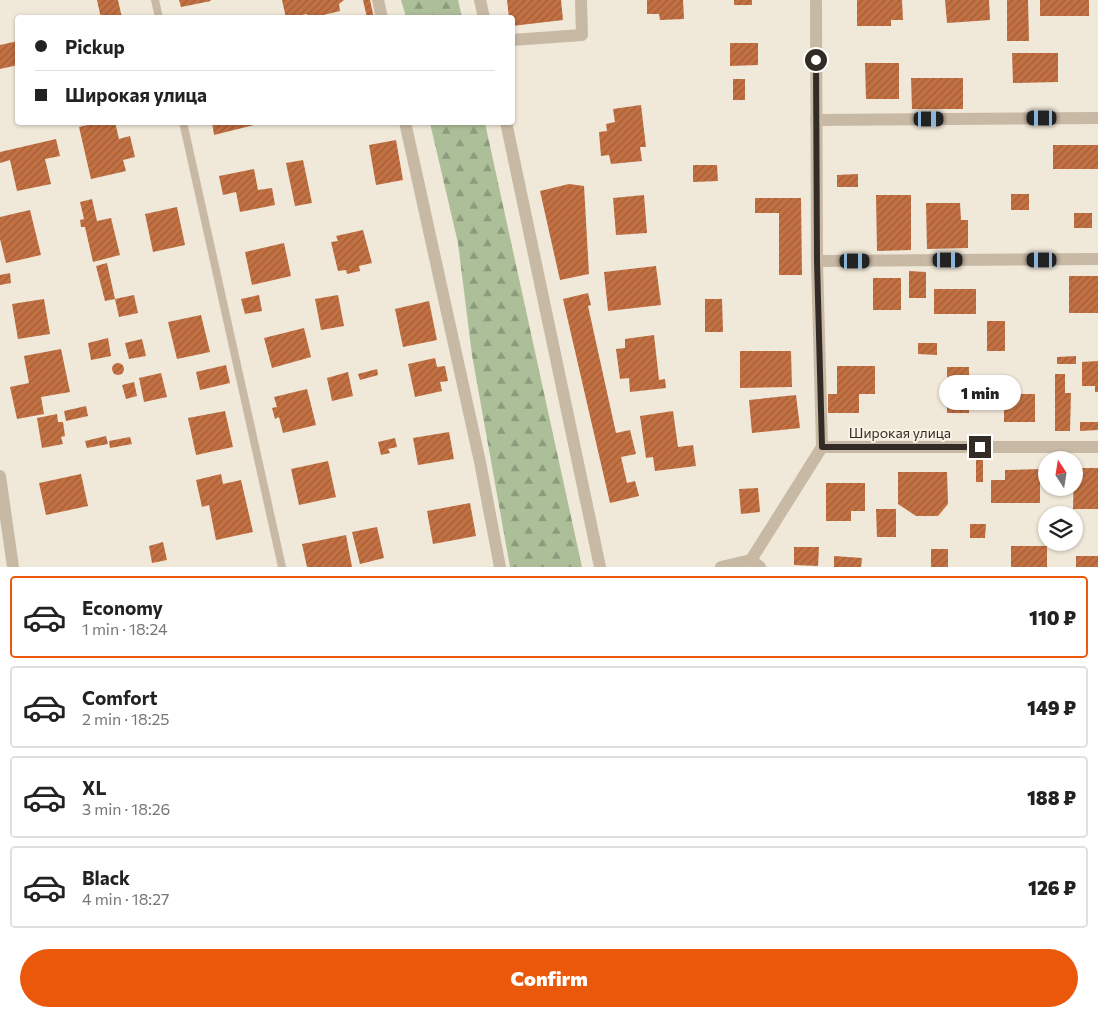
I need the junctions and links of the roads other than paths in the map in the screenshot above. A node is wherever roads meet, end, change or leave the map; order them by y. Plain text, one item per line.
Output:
1 (155, 0) edge
2 (378, 0) edge
3 (480, 0) edge
4 (581, 0) edge
5 (816, 0) edge
6 (158, 15) edge
7 (381, 15) edge
8 (483, 15) edge
9 (515, 40) edge
10 (1098, 118) edge
11 (816, 120) junction
12 (184, 125) edge
13 (406, 125) edge
14 (507, 125) edge
15 (1098, 260) edge
16 (817, 261) junction
17 (822, 447) junction
18 (1098, 447) edge
19 (0, 476) edge
20 (756, 563) edge
21 (13, 567) edge
22 (282, 567) edge
23 (500, 567) edge
24 (600, 567) edge
25 (721, 567) edge

1 - 6 lane
2 - 7 street
3 - 8 street
4 - 9 street
5 - 11 street
10 - 11 street
11 - 16 street
12 - 22 lane
13 - 23 street
14 - 24 street
15 - 16 street
16 - 17 street
17 - 18 street, Широкая улица
17 - 20 street
19 - 21 street
20 - 25 street

